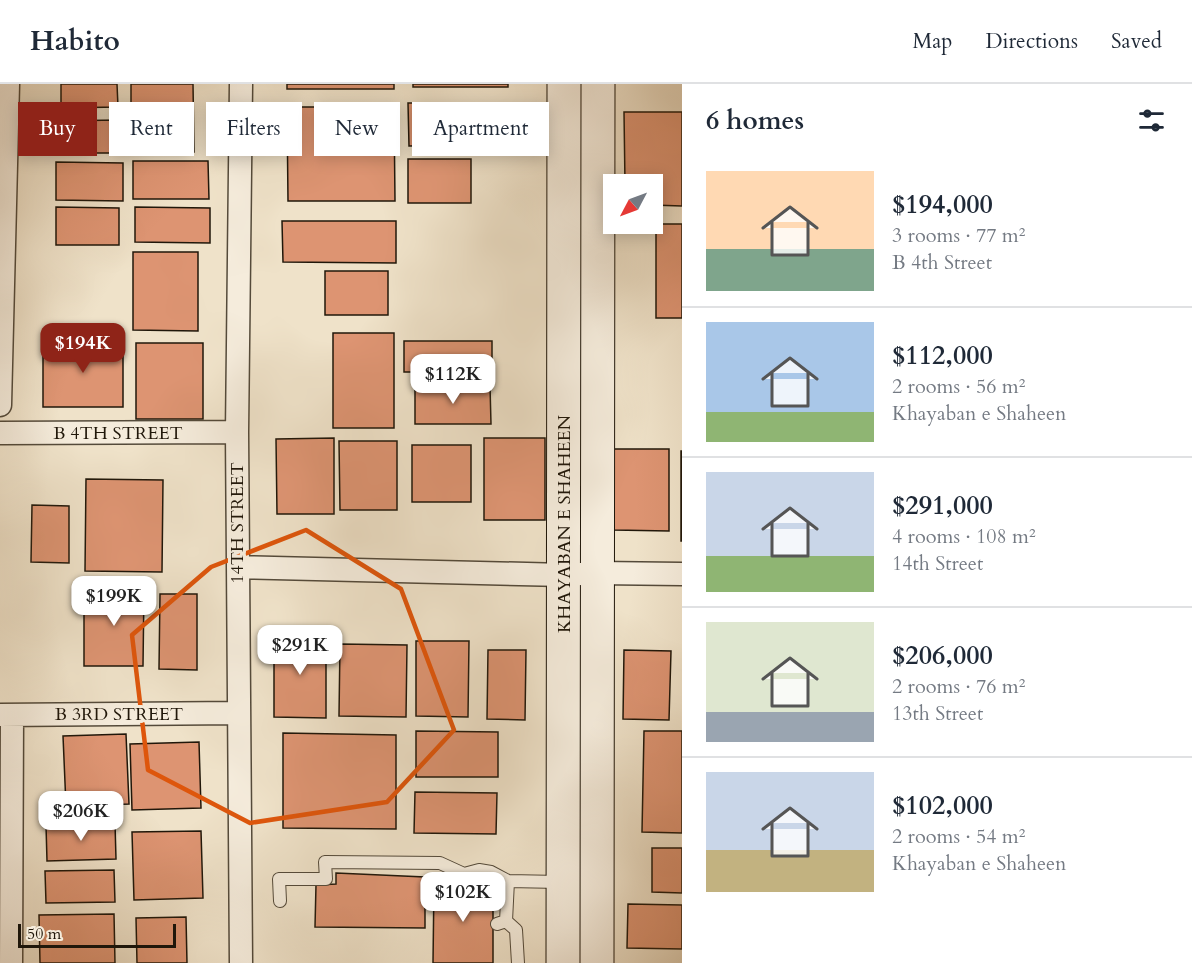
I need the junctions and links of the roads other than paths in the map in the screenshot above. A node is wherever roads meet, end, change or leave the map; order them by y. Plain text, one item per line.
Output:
1 (8, 84) edge
2 (241, 84) edge
3 (564, 84) edge
4 (598, 84) edge
5 (0, 405) edge
6 (237, 432) junction
7 (0, 434) edge
8 (238, 567) junction
9 (598, 573) junction
10 (682, 574) edge
11 (564, 575) junction
12 (238, 713) junction
13 (6, 715) edge
14 (508, 881) junction
15 (565, 882) junction
16 (280, 901) dead end
17 (11, 963) edge
18 (241, 963) edge
19 (518, 963) edge
20 (563, 963) edge
21 (597, 963) edge

1 - 5 street
2 - 6 street, 14TH STREET
3 - 11 main road, KHAYABAN E SHAHEEN
4 - 9 main road, KHAYABAN E SHAHEEN
6 - 7 street, B 4TH STREET
6 - 8 street, 14TH STREET
8 - 11 street
8 - 12 street, 14TH STREET
9 - 10 street
9 - 11 street
9 - 21 main road, KHAYABAN E SHAHEEN
11 - 15 main road, KHAYABAN E SHAHEEN
12 - 13 street, B 3RD STREET
12 - 18 street, 14TH STREET
13 - 17 street
14 - 15 lane
14 - 16 lane
14 - 19 lane
15 - 20 main road, KHAYABAN E SHAHEEN

